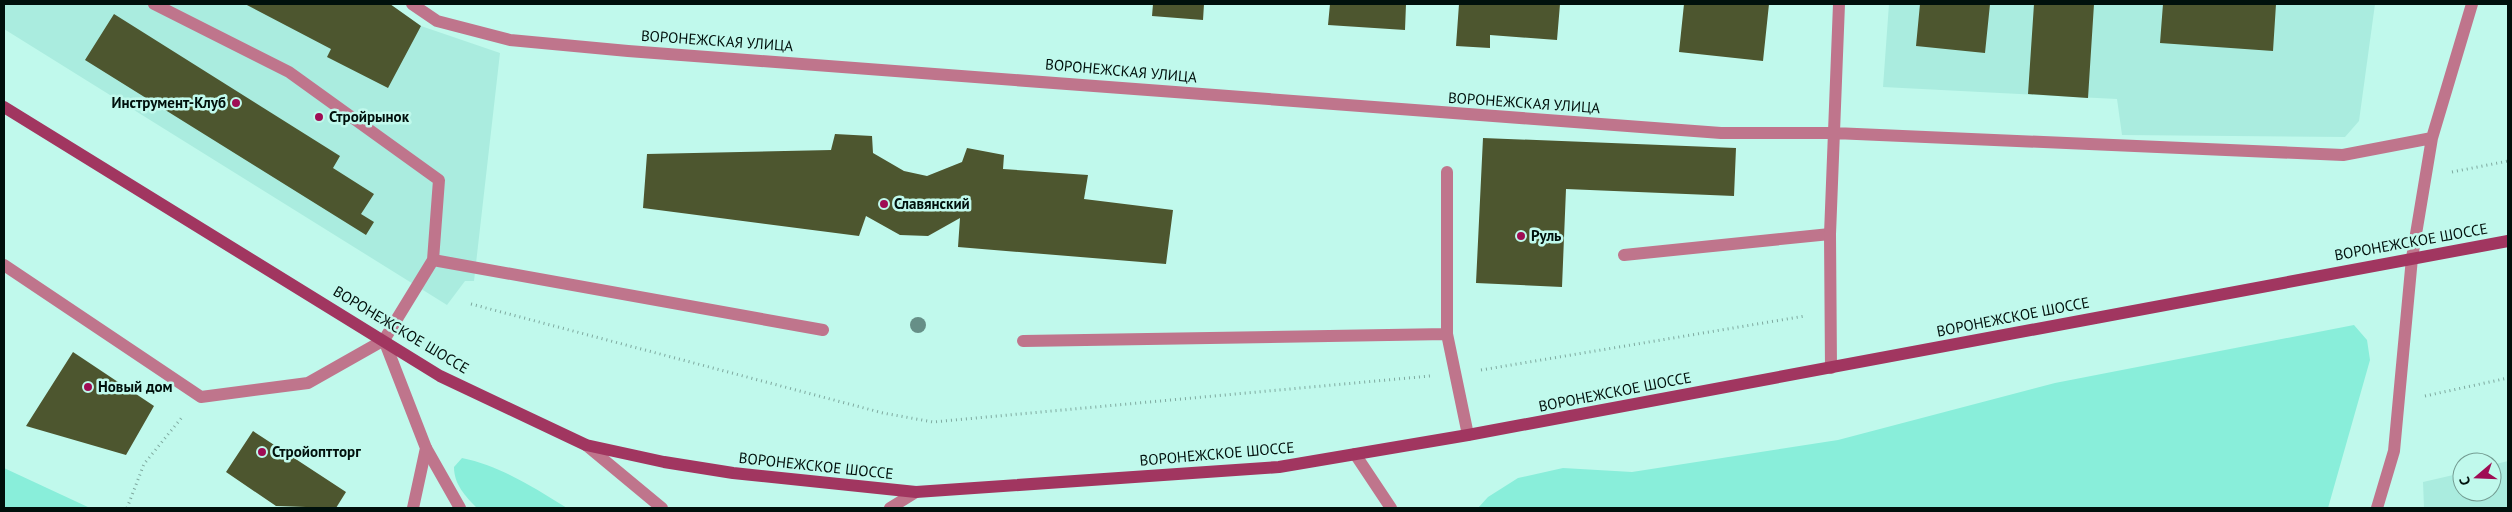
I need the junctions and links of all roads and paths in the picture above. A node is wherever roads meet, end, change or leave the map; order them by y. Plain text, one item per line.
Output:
1 (154, 4) edge
2 (412, 4) edge
3 (1839, 4) edge
4 (2472, 4) edge
5 (4, 107) edge
6 (1834, 133) junction
7 (2432, 138) junction
8 (2508, 161) edge
9 (1447, 172) dead end
10 (2426, 177) junction
11 (1830, 234) junction
12 (2508, 241) edge
13 (1624, 255) dead end
14 (2412, 258) junction
15 (433, 260) junction
16 (4, 265) edge
17 (471, 304) dead end
18 (1831, 312) junction
19 (823, 330) dead end
20 (1447, 334) junction
21 (384, 340) junction
22 (1023, 341) dead end
23 (1831, 368) junction
24 (1456, 374) junction
25 (2508, 378) edge
26 (201, 397) junction
27 (2399, 401) junction
28 (1468, 436) junction
29 (586, 445) junction
30 (426, 448) junction
31 (1355, 454) junction
32 (916, 492) junction
33 (128, 508) edge
34 (413, 508) edge
35 (460, 508) edge
36 (662, 508) edge
37 (890, 508) edge
38 (1391, 508) edge
39 (2378, 508) edge

1 - 15 street
2 - 6 street, ВОРОНЕЖСКАЯ УЛИЦА
3 - 6 street
4 - 7 street
5 - 21 main road, ВОРОНЕЖСКОЕ ШОССЕ
6 - 7 street, ВОРОНЕЖСКАЯ УЛИЦА
6 - 11 street
7 - 10 street
8 - 10 path
9 - 20 street
10 - 14 street
11 - 13 street
11 - 18 street
12 - 14 main road, ВОРОНЕЖСКОЕ ШОССЕ
14 - 23 main road, ВОРОНЕЖСКОЕ ШОССЕ
14 - 27 street
15 - 19 street
15 - 21 street
16 - 26 street
17 - 24 path
18 - 23 street
18 - 24 path
20 - 22 street
20 - 24 street
21 - 26 street
21 - 29 main road, ВОРОНЕЖСКОЕ ШОССЕ
21 - 30 street
23 - 28 main road, ВОРОНЕЖСКОЕ ШОССЕ
24 - 28 street
25 - 27 path
26 - 33 path
27 - 39 street
28 - 31 main road, ВОРОНЕЖСКОЕ ШОССЕ
29 - 32 main road, ВОРОНЕЖСКОЕ ШОССЕ
29 - 36 street
30 - 34 street
30 - 35 street
31 - 32 main road, ВОРОНЕЖСКОЕ ШОССЕ
31 - 38 street
32 - 37 street

